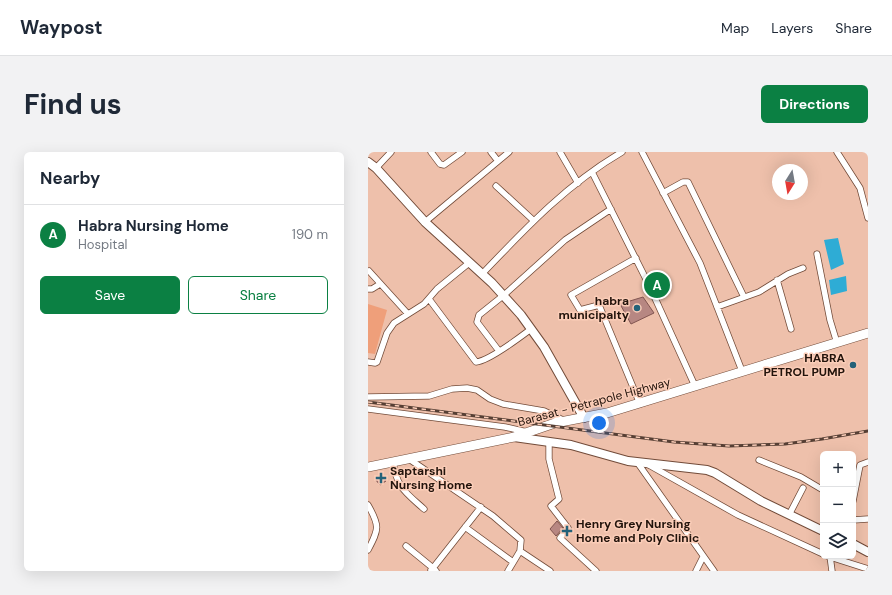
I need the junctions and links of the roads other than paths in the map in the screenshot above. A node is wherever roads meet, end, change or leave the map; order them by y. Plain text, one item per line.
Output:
1 (391, 152) edge
2 (431, 152) edge
3 (462, 152) edge
4 (491, 152) edge
5 (509, 152) edge
6 (560, 152) edge
7 (622, 152) edge
8 (642, 152) edge
9 (837, 152) edge
10 (498, 161) junction
11 (368, 162) edge
12 (376, 168) junction
13 (592, 172) junction
14 (578, 183) junction
15 (496, 186) dead end
16 (663, 193) junction
17 (611, 209) junction
18 (868, 218) edge
19 (533, 220) junction
20 (425, 222) junction
21 (817, 254) dead end
22 (636, 258) junction
23 (469, 263) junction
24 (803, 268) dead end
25 (368, 271) edge
26 (482, 274) junction
27 (777, 280) junction
28 (380, 284) junction
29 (368, 289) edge
30 (504, 295) junction
31 (744, 297) junction
32 (429, 299) junction
33 (717, 307) junction
34 (408, 314) junction
35 (531, 329) junction
36 (791, 329) dead end
37 (868, 333) edge
38 (837, 343) junction
39 (499, 351) junction
40 (368, 362) edge
41 (742, 371) junction
42 (695, 386) junction
43 (368, 397) edge
44 (640, 404) junction
45 (368, 408) edge
46 (584, 418) junction
47 (565, 421) junction
48 (528, 432) junction
49 (514, 437) junction
50 (549, 443) junction
51 (409, 459) junction
52 (759, 460) dead end
53 (393, 462) junction
54 (637, 462) junction
55 (868, 462) edge
56 (647, 464) junction
57 (368, 467) edge
58 (856, 487) edge
59 (803, 488) dead end
60 (820, 488) edge
61 (368, 505) edge
62 (481, 507) junction
63 (424, 509) dead end
64 (789, 515) junction
65 (868, 519) edge
66 (856, 520) edge
67 (465, 527) junction
68 (820, 530) edge
69 (406, 546) dead end
70 (856, 546) edge
71 (368, 550) edge
72 (520, 551) junction
73 (868, 552) edge
74 (820, 553) edge
75 (703, 557) junction
76 (830, 559) edge
77 (836, 559) edge
78 (513, 562) junction
79 (868, 569) edge
80 (433, 570) edge
81 (508, 571) edge
82 (550, 571) edge
83 (596, 571) edge
84 (696, 571) edge
85 (714, 571) edge
86 (832, 571) edge

1 - 12 street
2 - 3 street
4 - 10 street
5 - 10 street
6 - 14 street
7 - 13 street
8 - 16 street
9 - 18 street
10 - 20 street
11 - 12 main road
12 - 20 main road
13 - 14 street
13 - 17 street
14 - 19 street
15 - 19 street
16 - 31 street
16 - 33 street
17 - 22 street
17 - 30 street
19 - 26 street
20 - 23 main road
21 - 38 street
22 - 42 street
22 - 44 street
23 - 26 main road
23 - 32 street
24 - 27 street
25 - 28 street
26 - 30 main road
27 - 31 street
27 - 36 street
28 - 29 street
28 - 34 street
30 - 35 main road
30 - 39 street
31 - 33 street
32 - 34 street
32 - 39 street
33 - 41 street
34 - 40 street
35 - 39 street
35 - 46 main road
37 - 38 highway, Barasat - Petrapole Highway
38 - 41 highway, Barasat - Petrapole Highway
41 - 42 highway, Barasat - Petrapole Highway
42 - 44 highway, Barasat - Petrapole Highway
43 - 47 street
44 - 46 highway, Barasat - Petrapole Highway
45 - 48 street
46 - 47 highway, Barasat - Petrapole Highway
47 - 48 highway, Barasat - Petrapole Highway
48 - 49 highway, Barasat - Petrapole Highway
49 - 50 main road
49 - 51 highway, Barasat - Petrapole Highway
50 - 54 main road
50 - 83 street
51 - 53 highway, Barasat - Petrapole Highway
51 - 62 street
52 - 60 street
53 - 57 highway, Barasat - Petrapole Highway
53 - 63 street
54 - 56 main road
54 - 75 street
55 - 58 street
56 - 64 main road
56 - 74 street
59 - 64 street
61 - 71 street
62 - 67 street
62 - 72 street
64 - 68 main road
65 - 66 street
67 - 78 street
67 - 80 street
69 - 80 street
70 - 73 main road
72 - 78 street
72 - 82 street
75 - 84 street
75 - 85 street
76 - 86 street
77 - 79 street
78 - 81 street

